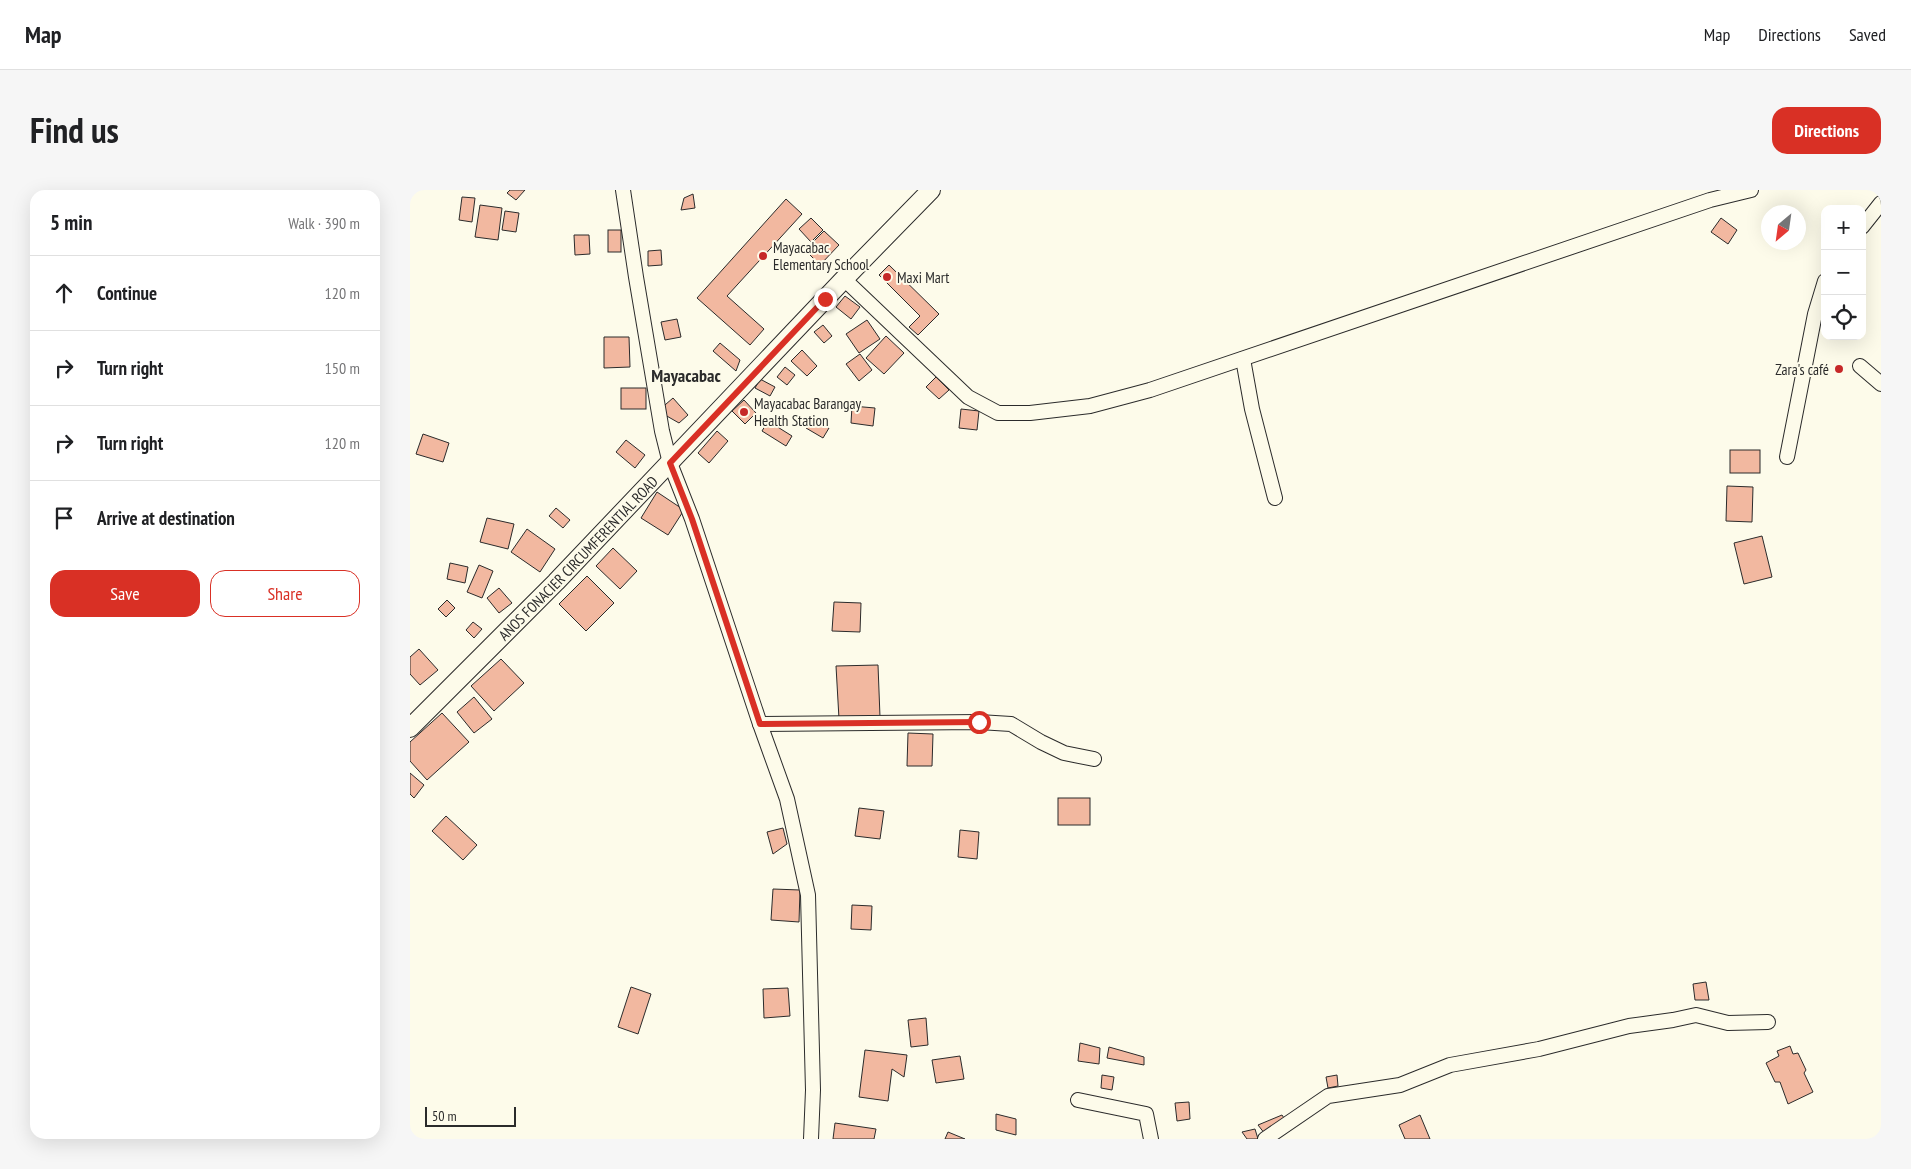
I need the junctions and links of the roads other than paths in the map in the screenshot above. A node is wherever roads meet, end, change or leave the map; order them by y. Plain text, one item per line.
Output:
1 (623, 190) edge
2 (931, 190) edge
3 (1751, 190) edge
4 (1881, 203) edge
5 (1866, 222) edge
6 (844, 279) junction
7 (1821, 294) edge
8 (1243, 359) junction
9 (1860, 366) dead end
10 (1881, 384) edge
11 (1786, 457) dead end
12 (670, 463) junction
13 (1275, 498) dead end
14 (760, 724) junction
15 (410, 728) edge
16 (1094, 759) dead end
17 (1768, 1022) dead end
18 (1078, 1100) dead end
19 (811, 1139) edge
20 (1151, 1139) edge
21 (1266, 1139) edge

1 - 12 street
2 - 6 main road, ANOS FONACIER CIRCUMFERENTIAL ROAD
3 - 8 street
4 - 5 street
6 - 8 street
6 - 12 main road, ANOS FONACIER CIRCUMFERENTIAL ROAD
7 - 11 street
8 - 13 street
9 - 10 street
12 - 14 street
12 - 15 main road, ANOS FONACIER CIRCUMFERENTIAL ROAD
14 - 16 street
14 - 19 street
17 - 21 street
18 - 20 street

